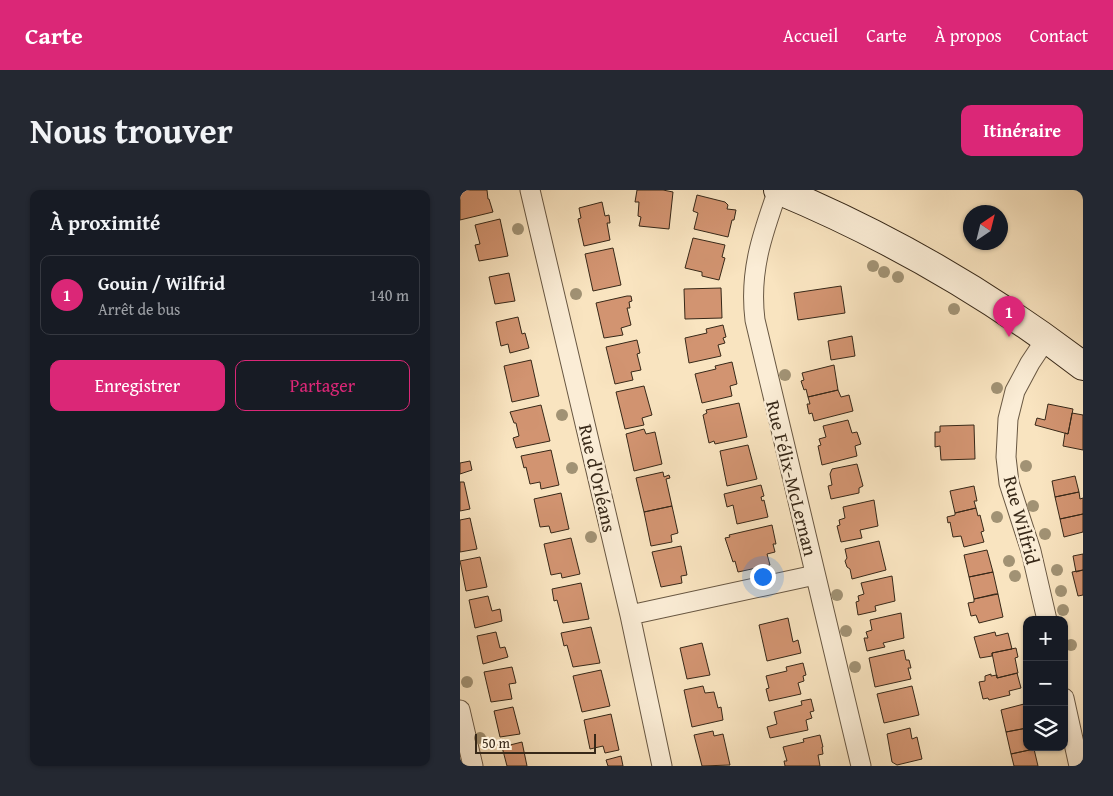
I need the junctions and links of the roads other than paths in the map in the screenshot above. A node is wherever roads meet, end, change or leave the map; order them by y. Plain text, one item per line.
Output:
1 (530, 190) edge
2 (778, 190) edge
3 (1046, 339) junction
4 (1083, 366) edge
5 (815, 575) junction
6 (630, 615) junction
7 (1046, 616) edge
8 (1066, 706) edge
9 (460, 710) edge
10 (473, 766) edge
11 (662, 766) edge
12 (861, 766) edge
13 (1079, 766) edge

1 - 6 street, Rue d'Orléans
2 - 3 main road
2 - 5 street, Rue Félix-McLernan
3 - 4 main road
3 - 7 street, Rue Wilfrid
5 - 6 street
5 - 12 street, Rue Félix-McLernan
6 - 11 street, Rue d'Orléans
8 - 13 street
9 - 10 street

